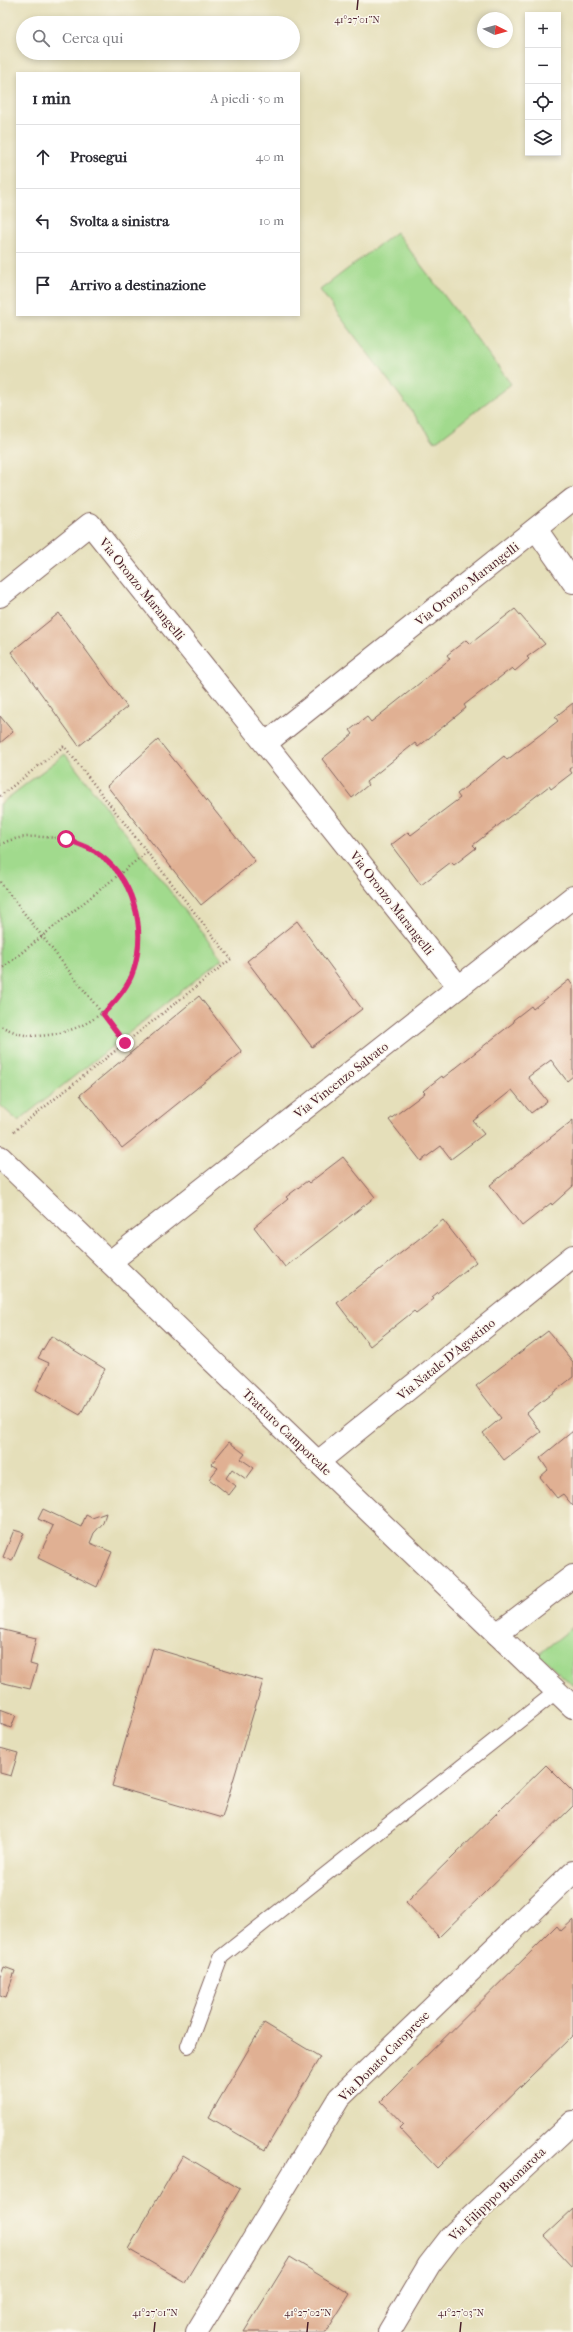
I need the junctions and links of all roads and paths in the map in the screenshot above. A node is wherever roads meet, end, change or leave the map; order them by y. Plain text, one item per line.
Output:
1 (573, 499) edge
2 (536, 529) junction
3 (573, 582) edge
4 (0, 596) edge
5 (266, 743) junction
6 (0, 796) edge
7 (0, 845) edge
8 (147, 852) junction
9 (120, 874) junction
10 (0, 882) edge
11 (573, 898) edge
12 (42, 936) junction
13 (0, 970) edge
14 (459, 987) junction
15 (103, 1014) junction
16 (0, 1026) edge
17 (125, 1043) junction
18 (3, 1147) edge
19 (573, 1256) edge
20 (110, 1262) junction
21 (318, 1462) junction
22 (573, 1576) edge
23 (497, 1634) junction
24 (557, 1691) junction
25 (573, 1707) edge
26 (573, 1872) edge
27 (188, 2046) dead end
28 (573, 2122) edge
29 (198, 2332) edge
30 (389, 2332) edge

1 - 2 street, Via Oronzo Marangelli
2 - 3 street
2 - 5 street, Via Oronzo Marangelli
4 - 5 street, Via Oronzo Marangelli
5 - 14 street, Via Oronzo Marangelli
6 - 8 path
7 - 9 path
8 - 9 path
8 - 17 path
9 - 12 path
9 - 15 path
10 - 12 path
11 - 14 street, Via Vincenzo Salvato
12 - 13 path
12 - 15 path
14 - 20 street, Via Vincenzo Salvato
15 - 16 path
15 - 17 path
17 - 18 path
18 - 20 street, Tratturo Camporeale
19 - 21 street, Via Natale D'Agostino
20 - 21 street, Tratturo Camporeale
21 - 23 street, Tratturo Camporeale
22 - 23 street
23 - 24 street, Tratturo Camporeale
24 - 25 street, Tratturo Camporeale
24 - 27 lane
26 - 29 street, Via Donato Caroprese
28 - 30 street, Via Filipppo Buonarota

